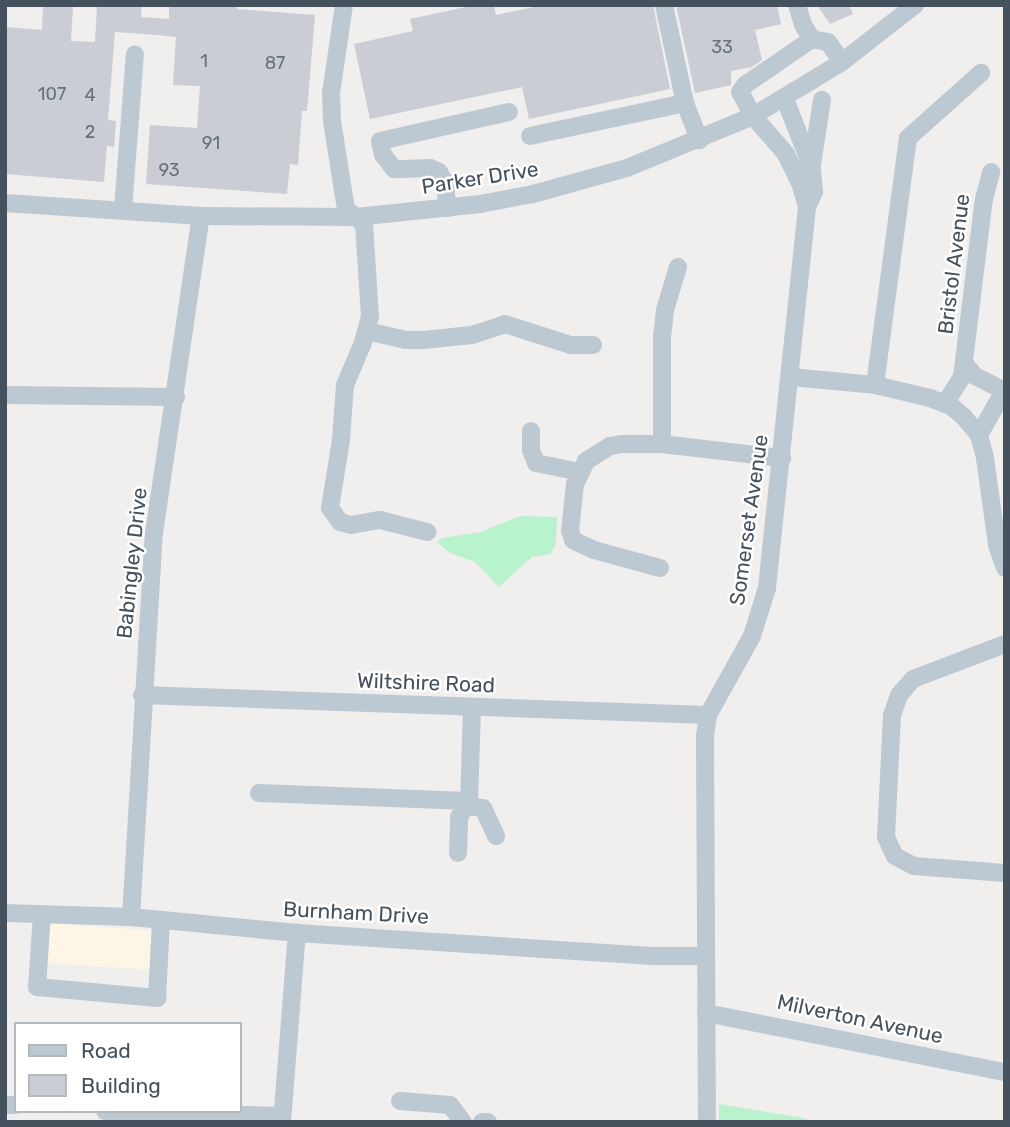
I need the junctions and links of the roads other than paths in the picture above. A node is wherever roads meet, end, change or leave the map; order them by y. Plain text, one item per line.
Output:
1 (344, 5) edge
2 (664, 5) edge
3 (797, 5) edge
4 (915, 5) edge
5 (811, 39) junction
6 (135, 54) dead end
7 (842, 62) junction
8 (981, 73) dead end
9 (785, 99) junction
10 (822, 100) dead end
11 (685, 103) junction
12 (509, 112) dead end
13 (753, 116) junction
14 (530, 136) dead end
15 (699, 140) junction
16 (812, 168) junction
17 (991, 172) dead end
18 (5, 203) edge
19 (807, 207) junction
20 (448, 208) junction
21 (124, 209) junction
22 (201, 216) junction
23 (356, 217) junction
24 (678, 267) dead end
25 (367, 331) junction
26 (593, 345) dead end
27 (964, 363) junction
28 (791, 377) junction
29 (875, 385) junction
30 (1004, 389) edge
31 (5, 395) edge
32 (176, 397) junction
33 (945, 404) junction
34 (531, 432) dead end
35 (979, 435) junction
36 (662, 444) junction
37 (782, 458) junction
38 (580, 472) junction
39 (427, 532) dead end
40 (660, 568) dead end
41 (1005, 568) edge
42 (1005, 643) edge
43 (142, 695) junction
44 (472, 707) junction
45 (708, 715) junction
46 (259, 793) dead end
47 (469, 803) junction
48 (496, 836) dead end
49 (458, 853) dead end
50 (1005, 873) edge
51 (5, 913) edge
52 (42, 914) junction
53 (131, 917) junction
54 (161, 922) junction
55 (297, 933) junction
56 (705, 956) junction
57 (706, 1013) junction
58 (1005, 1073) edge
59 (400, 1101) dead end
60 (148, 1113) edge
61 (282, 1119) edge
62 (463, 1122) edge
63 (482, 1122) edge
64 (488, 1122) edge
65 (707, 1122) edge

1 - 23 street
2 - 11 street
3 - 5 street
4 - 7 street, Parker Drive
5 - 7 street
5 - 13 street
6 - 21 street
7 - 9 street, Parker Drive
8 - 29 street
9 - 13 street, Parker Drive
9 - 16 street, Somerset Avenue
10 - 16 street, Somerset Avenue
11 - 14 street
11 - 15 street
12 - 20 street
13 - 15 street, Parker Drive
13 - 19 street, Somerset Avenue
15 - 20 street, Parker Drive
16 - 19 street, Somerset Avenue
17 - 27 street, Bristol Avenue
18 - 21 street, Parker Drive
19 - 28 street, Somerset Avenue
20 - 23 street, Parker Drive
21 - 22 street, Parker Drive
22 - 23 street, Parker Drive
22 - 32 street, Babingley Drive
23 - 25 street
24 - 36 street
25 - 26 street
25 - 39 street
27 - 30 street, Bristol Avenue
27 - 33 street, Bristol Avenue
28 - 29 street
28 - 37 street, Somerset Avenue
29 - 33 street
30 - 35 street
31 - 32 street
32 - 43 street, Babingley Drive
33 - 35 street
34 - 38 street
35 - 41 street
36 - 37 street
36 - 38 street
37 - 45 street, Somerset Avenue
38 - 40 street
42 - 50 street
43 - 44 street, Wiltshire Road
43 - 53 street, Babingley Drive
44 - 45 street, Wiltshire Road
44 - 47 street
45 - 56 street, Somerset Avenue
46 - 47 street
47 - 48 street
47 - 49 street
51 - 52 street, Burnham Drive
52 - 53 street, Burnham Drive
52 - 54 street
53 - 54 street, Burnham Drive
54 - 55 street, Burnham Drive
55 - 56 street, Burnham Drive
55 - 61 street
56 - 57 street, Somerset Avenue
57 - 58 street, Milverton Avenue
57 - 65 street, Somerset Avenue
59 - 62 street
60 - 61 street
63 - 64 street

